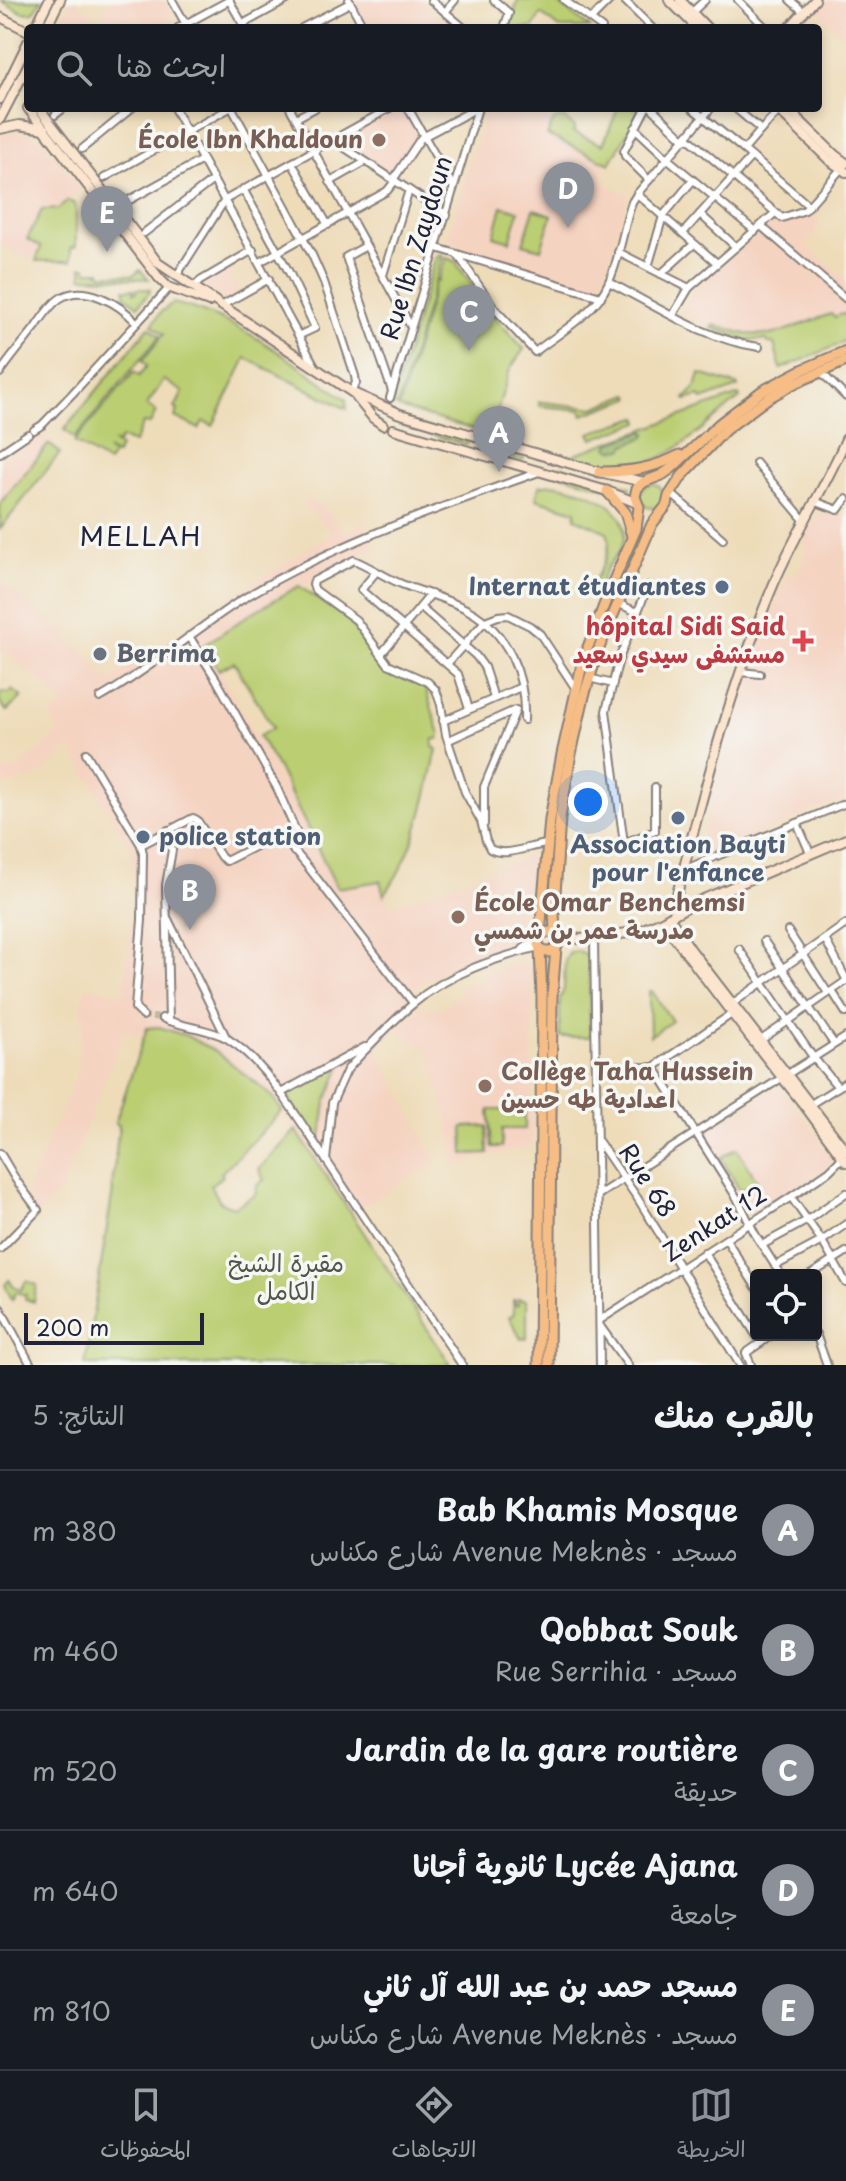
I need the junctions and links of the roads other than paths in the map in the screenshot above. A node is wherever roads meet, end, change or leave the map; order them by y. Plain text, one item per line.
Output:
1 (49, 0) edge
2 (60, 0) edge
3 (172, 0) edge
4 (229, 0) edge
5 (287, 0) edge
6 (431, 0) edge
7 (455, 0) edge
8 (494, 0) edge
9 (564, 0) edge
10 (610, 0) edge
11 (624, 0) edge
12 (669, 0) edge
13 (680, 0) edge
14 (705, 0) edge
15 (738, 0) edge
16 (790, 0) edge
17 (815, 0) edge
18 (350, 1) edge
19 (445, 12) junction
20 (804, 12) junction
21 (689, 15) junction
22 (0, 17) edge
23 (591, 19) junction
24 (37, 24) edge
25 (48, 24) edge
26 (185, 24) edge
27 (189, 24) edge
28 (243, 24) edge
29 (247, 24) edge
30 (309, 24) edge
31 (362, 24) edge
32 (459, 24) edge
33 (505, 24) edge
34 (597, 24) edge
35 (648, 24) edge
36 (695, 24) edge
37 (701, 24) edge
38 (762, 24) edge
39 (793, 24) edge
40 (24, 29) edge
41 (24, 50) edge
42 (13, 73) junction
43 (24, 73) edge
44 (20, 81) junction
45 (11, 87) junction
46 (24, 87) edge
47 (0, 99) edge
48 (24, 103) edge
49 (31, 112) edge
50 (42, 112) edge
51 (59, 112) edge
52 (127, 112) edge
53 (176, 112) edge
54 (224, 112) edge
55 (233, 112) edge
56 (292, 112) edge
57 (307, 112) edge
58 (383, 112) edge
59 (410, 112) edge
60 (470, 112) edge
61 (477, 112) edge
62 (646, 112) edge
63 (654, 112) edge
64 (697, 112) edge
65 (708, 112) edge
66 (740, 112) edge
67 (778, 112) edge
68 (785, 112) edge
69 (55, 115) dead end
70 (704, 117) junction
71 (296, 118) junction
72 (0, 119) edge
73 (635, 128) junction
74 (0, 129) edge
75 (45, 129) junction
76 (761, 130) junction
77 (187, 132) junction
78 (424, 136) junction
79 (686, 139) junction
80 (333, 140) junction
81 (82, 149) dead end
82 (744, 150) junction
83 (314, 151) junction
84 (751, 157) junction
85 (668, 159) junction
86 (202, 160) junction
87 (365, 162) junction
88 (292, 163) junction
89 (844, 168) edge
90 (269, 175) junction
91 (733, 177) junction
92 (104, 178) dead end
93 (213, 180) junction
94 (649, 180) junction
95 (693, 180) junction
96 (394, 181) junction
97 (330, 182) junction
98 (243, 189) junction
99 (454, 189) junction
100 (409, 190) junction
101 (637, 194) junction
102 (715, 197) junction
103 (225, 200) junction
104 (124, 203) dead end
105 (809, 206) junction
106 (348, 213) junction
107 (775, 213) junction
108 (700, 214) junction
109 (447, 215) junction
110 (663, 216) junction
111 (328, 225) junction
112 (758, 228) junction
113 (144, 233) dead end
114 (683, 233) junction
115 (304, 238) junction
116 (694, 244) junction
117 (366, 246) junction
118 (736, 247) junction
119 (437, 248) junction
120 (253, 250) junction
121 (278, 252) junction
122 (618, 252) junction
123 (457, 254) junction
124 (260, 262) junction
125 (717, 263) junction
126 (648, 267) junction
127 (176, 274) junction
128 (661, 274) junction
129 (383, 275) junction
130 (269, 279) junction
131 (609, 282) junction
132 (168, 286) junction
133 (194, 287) junction
134 (689, 288) junction
135 (601, 297) junction
136 (846, 299) edge
137 (221, 306) junction
138 (673, 315) junction
139 (137, 323) junction
140 (411, 327) junction
141 (300, 335) junction
142 (759, 347) dead end
143 (846, 351) edge
144 (845, 362) edge
145 (317, 369) junction
146 (821, 372) junction
147 (0, 373) edge
148 (352, 393) junction
149 (846, 397) edge
150 (383, 408) junction
151 (373, 418) junction
152 (383, 425) dead end
153 (393, 429) dead end
154 (845, 446) edge
155 (690, 450) junction
156 (0, 453) edge
157 (544, 456) junction
158 (756, 463) dead end
159 (539, 472) junction
160 (599, 472) junction
161 (647, 481) junction
162 (607, 491) junction
163 (669, 496) junction
164 (846, 499) edge
165 (814, 501) junction
166 (638, 505) junction
167 (662, 510) junction
168 (804, 520) junction
169 (633, 538) junction
170 (723, 539) dead end
171 (343, 547) junction
172 (349, 561) junction
173 (376, 572) junction
174 (648, 586) dead end
175 (431, 594) junction
176 (617, 603) junction
177 (421, 608) junction
178 (637, 612) junction
179 (485, 621) junction
180 (404, 627) junction
181 (189, 636) junction
182 (465, 645) junction
183 (381, 654) junction
184 (447, 664) junction
185 (741, 672) junction
186 (760, 674) dead end
187 (588, 678) junction
188 (613, 684) junction
189 (521, 687) junction
190 (576, 689) junction
191 (100, 698) dead end
192 (494, 698) junction
193 (525, 706) junction
194 (469, 709) junction
195 (516, 710) junction
196 (524, 720) dead end
197 (443, 721) junction
198 (449, 740) junction
199 (86, 753) dead end
200 (655, 788) dead end
201 (846, 803) edge
202 (797, 823) junction
203 (484, 829) junction
204 (168, 830) junction
205 (846, 839) edge
206 (548, 844) junction
207 (141, 845) junction
208 (294, 852) junction
209 (810, 853) junction
210 (683, 870) junction
211 (166, 915) junction
212 (668, 917) junction
213 (846, 924) edge
214 (788, 931) dead end
215 (594, 938) junction
216 (825, 939) junction
217 (556, 941) junction
218 (764, 941) dead end
219 (539, 942) junction
220 (739, 949) dead end
221 (802, 954) junction
222 (781, 969) junction
223 (846, 980) edge
224 (761, 982) junction
225 (830, 992) junction
226 (413, 1003) junction
227 (810, 1006) junction
228 (735, 1009) junction
229 (846, 1013) edge
230 (143, 1016) dead end
231 (787, 1021) junction
232 (226, 1037) junction
233 (846, 1037) edge
234 (761, 1040) junction
235 (371, 1044) junction
236 (834, 1044) junction
237 (813, 1057) junction
238 (654, 1067) junction
239 (597, 1068) junction
240 (786, 1077) junction
241 (843, 1086) edge
242 (281, 1093) junction
243 (811, 1104) junction
244 (695, 1133) junction
245 (598, 1139) junction
246 (0, 1153) edge
247 (845, 1156) edge
248 (326, 1160) junction
249 (624, 1179) junction
250 (846, 1193) edge
251 (598, 1195) junction
252 (791, 1197) junction
253 (806, 1221) junction
254 (749, 1224) junction
255 (846, 1224) edge
256 (726, 1239) junction
257 (822, 1241) junction
258 (762, 1245) junction
259 (0, 1249) edge
260 (704, 1252) junction
261 (846, 1252) edge
262 (834, 1260) junction
263 (775, 1266) junction
264 (680, 1268) junction
265 (777, 1269) edge
266 (820, 1269) edge
267 (750, 1277) edge
268 (846, 1283) edge
269 (0, 1308) edge
270 (600, 1323) junction
271 (764, 1341) edge
272 (818, 1341) edge
273 (761, 1343) junction
274 (31, 1365) edge
275 (462, 1365) edge
276 (539, 1365) edge
277 (549, 1365) edge
278 (600, 1365) edge
279 (628, 1365) edge
280 (740, 1365) edge
281 (751, 1365) edge
282 (827, 1365) edge

1 - 24 street
2 - 25 street
3 - 26 street
4 - 27 street
4 - 28 street
5 - 29 street
6 - 19 street
7 - 19 street
8 - 33 street
9 - 23 street
10 - 23 street
11 - 35 street
12 - 21 street
13 - 21 street
14 - 21 street
15 - 38 street
16 - 20 street
17 - 20 street
18 - 30 street
18 - 31 street
19 - 32 street
20 - 39 street
21 - 36 street
21 - 37 street
22 - 40 street
23 - 34 street
41 - 42 street
42 - 44 street
42 - 45 street
43 - 44 street
44 - 45 street
44 - 46 street
45 - 47 street
45 - 48 street
45 - 72 street
49 - 75 street
50 - 127 street
51 - 69 street
52 - 81 street
53 - 77 street
54 - 77 street
55 - 90 street
56 - 71 street
57 - 71 street
58 - 80 street
59 - 78 street
60 - 78 street
61 - 99 street, Rue Ibn Zaydoun
62 - 73 street
63 - 79 street
64 - 70 street
65 - 70 street
66 - 76 street
67 - 76 street
68 - 89 street
70 - 79 street
70 - 82 street
71 - 83 street
73 - 85 street
73 - 94 street
74 - 75 street
75 - 132 street
76 - 82 street
77 - 86 street
77 - 92 street
78 - 96 street
78 - 99 street
79 - 85 street
79 - 91 street
80 - 83 street
80 - 87 street
82 - 84 street
83 - 88 street
83 - 97 street
84 - 91 street
84 - 105 street
85 - 94 street
85 - 95 street
86 - 93 street
86 - 104 street
87 - 96 street
87 - 97 street
88 - 90 street
88 - 111 street
89 - 105 street
90 - 98 street
90 - 115 street
91 - 102 street
91 - 107 street
93 - 103 street
93 - 113 street
94 - 101 street
95 - 102 street
95 - 110 street
96 - 100 street
96 - 106 street
97 - 106 street
98 - 103 street
98 - 121 street
99 - 109 street, Rue Ibn Zaydoun
100 - 109 street
100 - 129 street
101 - 110 street
101 - 122 street
102 - 108 street
102 - 112 street
103 - 120 street
103 - 127 street
105 - 107 street
106 - 111 street
106 - 117 street
107 - 112 street
108 - 114 street
108 - 118 street
109 - 119 street, Rue Ibn Zaydoun
110 - 114 street
110 - 126 street
111 - 115 street
112 - 118 street
112 - 136 street
114 - 116 street
115 - 121 street
115 - 148 street
116 - 125 street
116 - 128 street
117 - 129 street
117 - 140 street, Rue Ibn Zaydoun
118 - 125 street
119 - 123 street
119 - 140 street, Rue Ibn Zaydoun
120 - 124 street
120 - 133 street
121 - 124 street
121 - 141 street
122 - 126 street
122 - 131 street
123 - 135 street
123 - 135 street
124 - 130 street
125 - 134 street
126 - 128 street
127 - 132 street
127 - 133 street
128 - 134 street
129 - 140 street
130 - 137 street
130 - 141 street
131 - 135 street
131 - 138 street
132 - 137 street
132 - 139 street
133 - 137 street
134 - 138 street
137 - 145 street
138 - 142 street
139 - 147 street
139 - 156 street
141 - 145 street
143 - 155 main road
144 - 146 main road
145 - 148 street
146 - 149 street
146 - 163 main road
148 - 150 street
148 - 151 street
150 - 151 street
150 - 157 street
151 - 152 street
153 - 159 street
154 - 165 street
155 - 160 main road
155 - 161 main road
157 - 159 street
157 - 159 street
157 - 160 street
158 - 168 street
159 - 162 street
159 - 171 street
160 - 161 street
161 - 163 main road
161 - 166 main road
162 - 166 street
162 - 169 main road
163 - 167 main road
163 - 170 street
164 - 165 street
165 - 168 street
166 - 167 main road
166 - 169 main road
167 - 176 main road
168 - 185 street
169 - 190 main road
171 - 172 street
171 - 181 street
172 - 173 street
172 - 183 street
173 - 175 street
173 - 180 street
174 - 178 street
175 - 177 street
175 - 179 street
176 - 178 street
176 - 187 main road
177 - 180 street
177 - 182 street
178 - 188 street
179 - 182 street
179 - 189 street
179 - 190 street
180 - 183 street
180 - 184 street
181 - 191 street
181 - 208 street
182 - 184 street
182 - 192 street
183 - 197 street
184 - 194 street
185 - 186 street
185 - 210 street
187 - 188 street
187 - 217 main road
188 - 200 street
189 - 192 street
189 - 193 street
190 - 206 main road
192 - 194 street
193 - 195 street
193 - 196 street
194 - 197 street
195 - 198 street
195 - 203 street
197 - 198 street
198 - 203 street
199 - 207 street
201 - 202 street
202 - 209 street
202 - 210 street
203 - 206 street
204 - 207 street
204 - 208 street
204 - 211 street
205 - 209 street
206 - 219 main road
207 - 230 street
208 - 226 street
209 - 212 street
210 - 212 street
211 - 232 street
211 - 232 street
212 - 215 street
212 - 228 street
213 - 216 street
214 - 221 street
215 - 217 street
215 - 239 street
216 - 221 street
216 - 223 street
217 - 219 main road
217 - 219 main road
217 - 277 main road
218 - 222 street
219 - 226 street
219 - 276 main road
220 - 224 street
221 - 222 street
221 - 225 street
222 - 224 street
222 - 227 street
223 - 225 street
224 - 228 street
224 - 231 street
225 - 227 street
225 - 229 street
226 - 235 street
227 - 231 street
227 - 236 street
228 - 234 street
228 - 238 street
228 - 240 street
231 - 234 street
231 - 237 street
232 - 242 street
233 - 236 street
234 - 240 street
235 - 242 street
235 - 248 street
236 - 237 street
237 - 240 street
237 - 241 street
238 - 239 street
238 - 244 street
239 - 245 street
240 - 243 street
240 - 244 street
240 - 247 street
241 - 243 street
242 - 248 street
243 - 247 street
244 - 249 street
244 - 254 street
245 - 249 street, Rue 68
245 - 251 street
246 - 259 street
247 - 252 street, Zenkat 12
248 - 275 street
249 - 251 street
249 - 264 street, Rue 68
250 - 253 street
251 - 270 street
252 - 253 street
252 - 254 street, Zenkat 12
253 - 257 street
253 - 258 street
254 - 256 street, Zenkat 12
254 - 258 street
255 - 257 street
256 - 260 street, Zenkat 12
256 - 267 street
257 - 262 street
257 - 263 street
258 - 263 street
260 - 264 street, Zenkat 12
260 - 273 street
261 - 262 street
262 - 266 street
262 - 268 street
263 - 265 street
264 - 270 street, Zenkat 12
264 - 280 street, Rue 68
269 - 274 street
270 - 278 street
270 - 279 street
271 - 273 street
272 - 282 street
273 - 281 street

